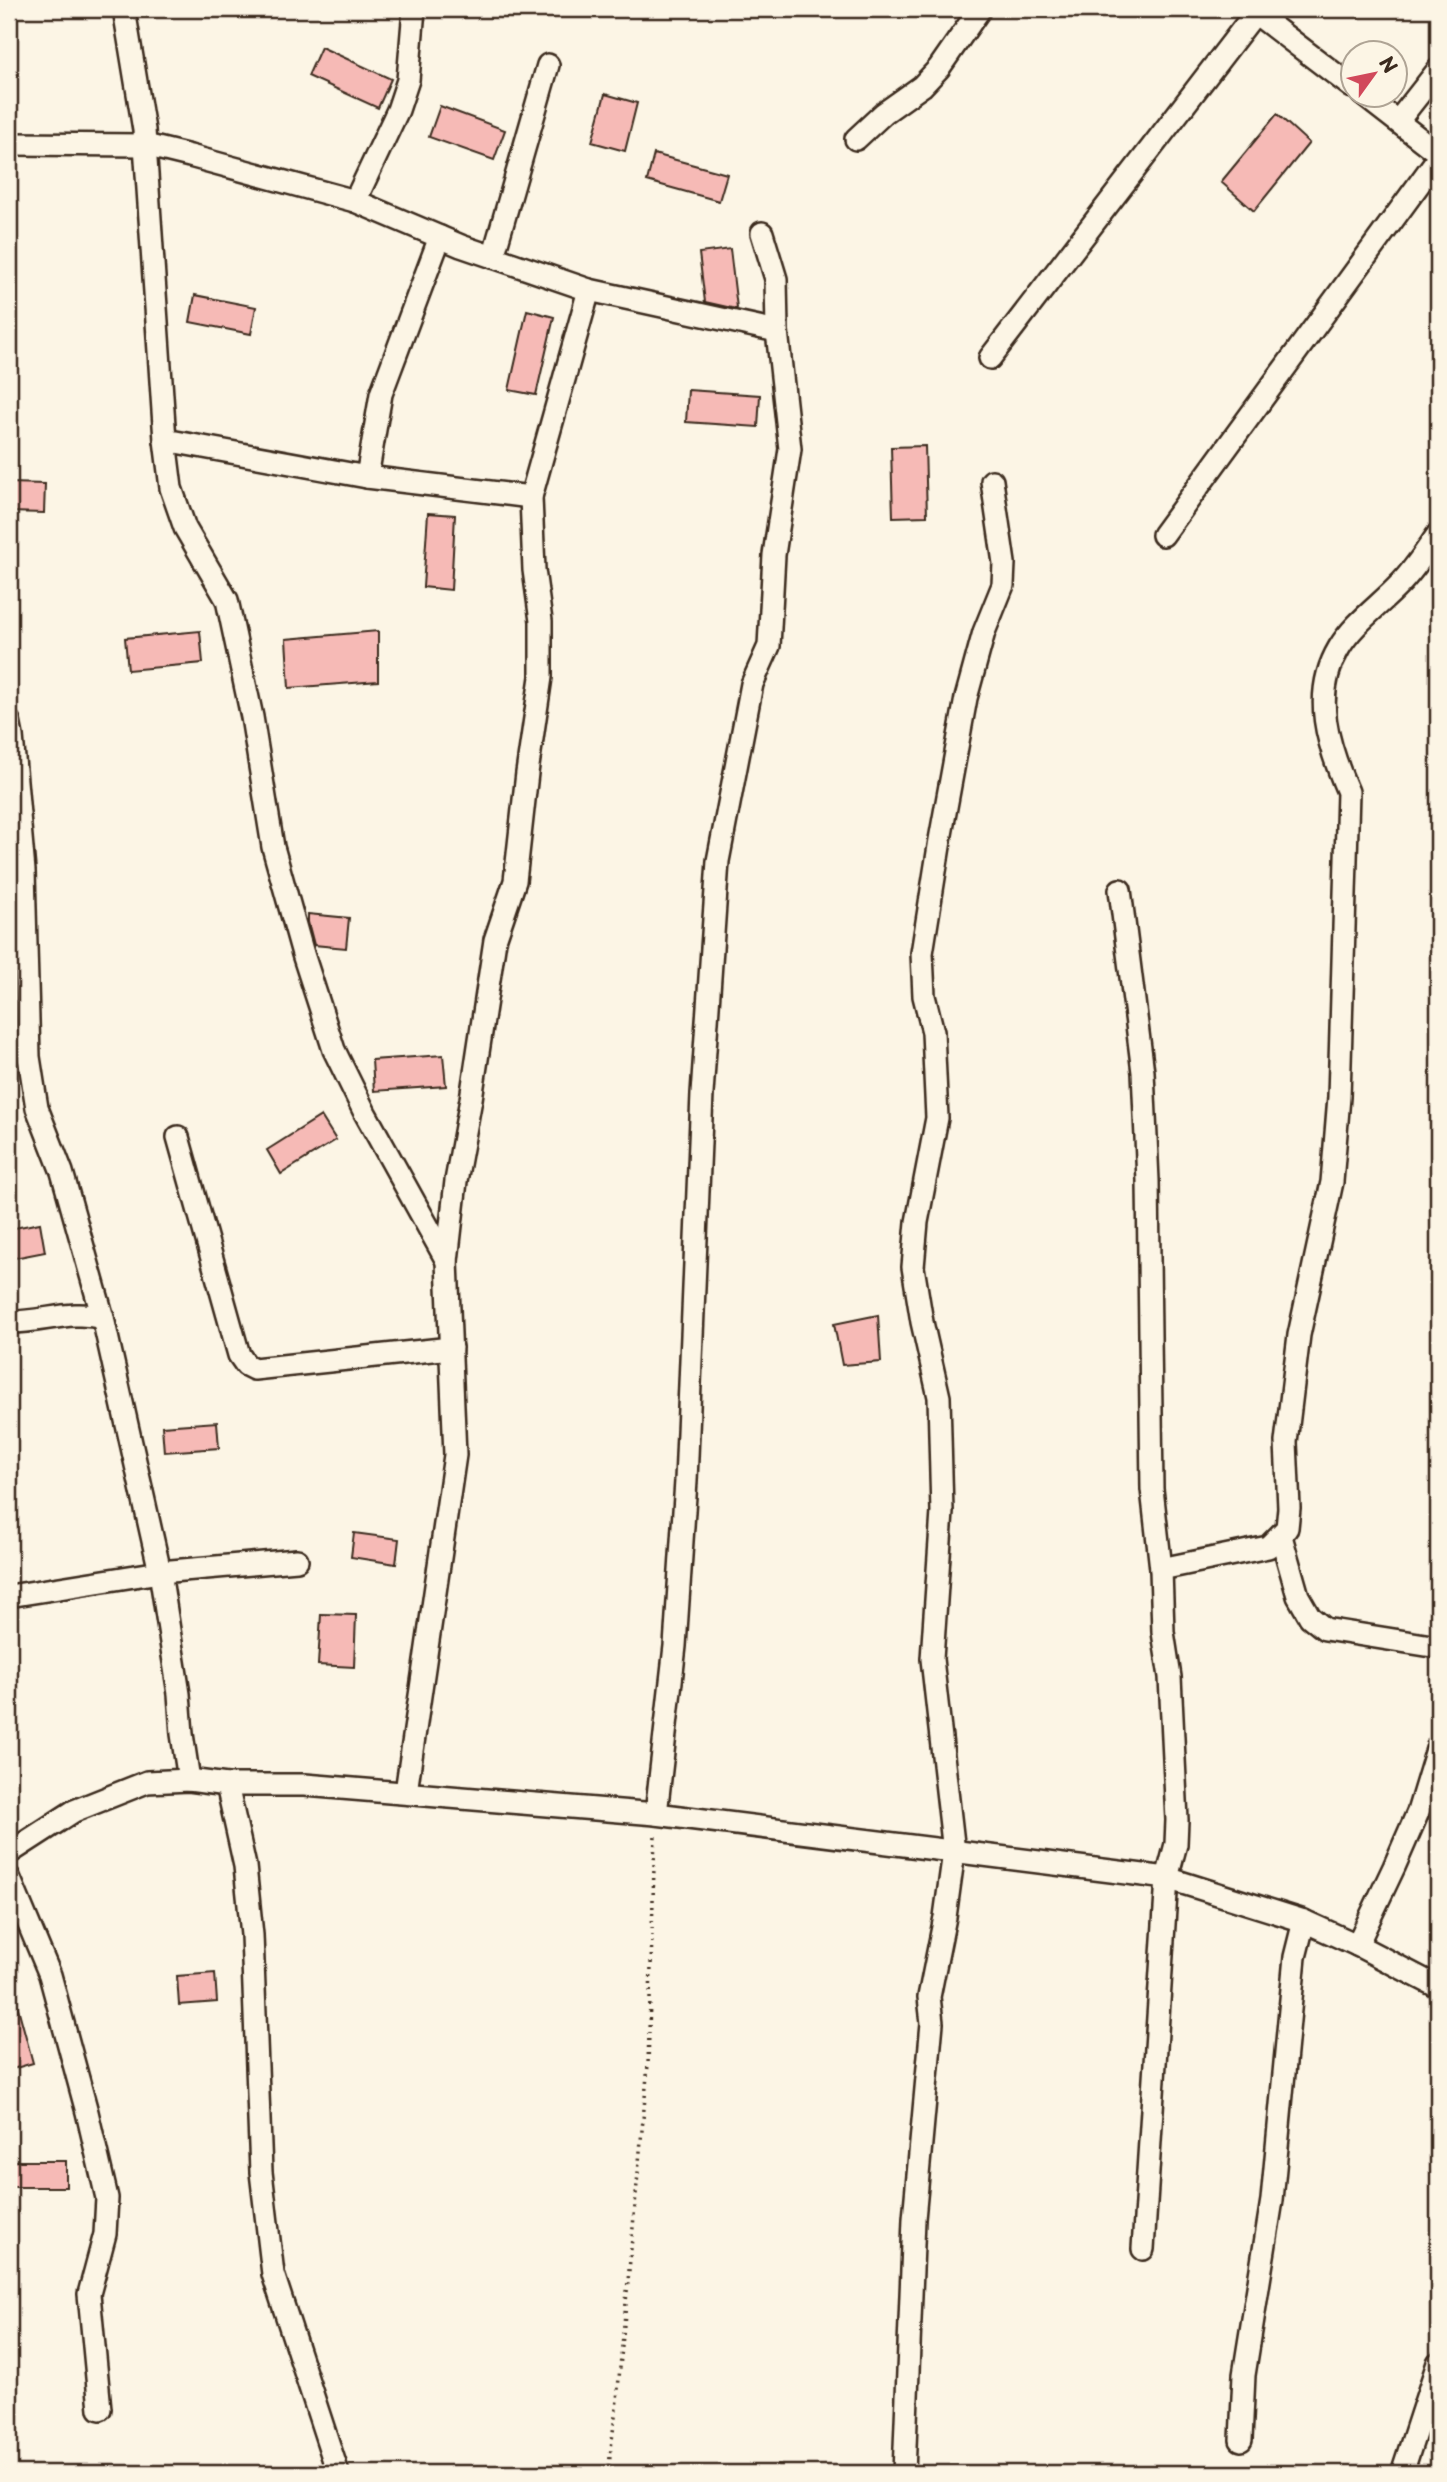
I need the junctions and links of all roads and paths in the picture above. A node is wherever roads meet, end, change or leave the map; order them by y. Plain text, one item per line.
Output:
1 (124, 9) edge
2 (414, 9) edge
3 (980, 9) edge
4 (1253, 11) edge
5 (548, 65) dead end
6 (1438, 71) edge
7 (1338, 76) edge
8 (1381, 108) edge
9 (1398, 121) junction
10 (856, 139) dead end
11 (9, 144) edge
12 (145, 145) junction
13 (1438, 155) edge
14 (355, 201) junction
15 (762, 233) dead end
16 (440, 237) junction
17 (493, 257) junction
18 (589, 290) junction
19 (777, 331) junction
20 (990, 358) dead end
21 (164, 439) junction
22 (367, 477) junction
23 (992, 481) dead end
24 (531, 497) junction
25 (1438, 534) edge
26 (1163, 536) dead end
27 (9, 721) edge
28 (1120, 890) dead end
29 (178, 1137) dead end
30 (447, 1261) junction
31 (103, 1318) junction
32 (9, 1322) edge
33 (451, 1348) junction
34 (1281, 1536) junction
35 (297, 1560) dead end
36 (1161, 1569) junction
37 (160, 1572) junction
38 (9, 1596) edge
39 (1438, 1647) edge
40 (1438, 1746) edge
41 (189, 1780) junction
42 (228, 1785) junction
43 (406, 1792) junction
44 (656, 1814) junction
45 (954, 1852) junction
46 (9, 1853) edge
47 (9, 1877) edge
48 (1167, 1878) junction
49 (1304, 1921) junction
50 (1357, 1945) junction
51 (1438, 1987) edge
52 (1143, 2249) dead end
53 (1438, 2363) edge
54 (100, 2409) dead end
55 (1241, 2440) dead end
56 (338, 2473) edge
57 (608, 2473) edge
58 (904, 2473) edge
59 (1402, 2473) edge

1 - 12 street
2 - 14 street
3 - 10 street
4 - 7 street
4 - 20 street
5 - 17 street
6 - 9 street
8 - 9 street
9 - 13 street
11 - 12 street
12 - 14 street
12 - 21 street
13 - 26 street
14 - 16 street
15 - 19 street
16 - 17 street
16 - 22 street
17 - 18 street
18 - 19 street
18 - 24 street
19 - 44 street
21 - 22 street
21 - 30 street
22 - 24 street
23 - 45 street
24 - 30 street
25 - 34 street
27 - 31 street
28 - 36 street
29 - 33 street
30 - 33 street
31 - 32 street
31 - 37 street
33 - 43 street
34 - 36 street
34 - 39 street
35 - 37 street
36 - 48 street
37 - 38 street
37 - 41 street
40 - 50 street
41 - 42 street
41 - 46 street
42 - 43 street
42 - 56 street
43 - 44 street
44 - 45 street
44 - 57 path
45 - 48 street
45 - 58 street
47 - 54 street
48 - 49 street
48 - 52 street
49 - 50 street
49 - 55 street
50 - 51 street
53 - 59 street

